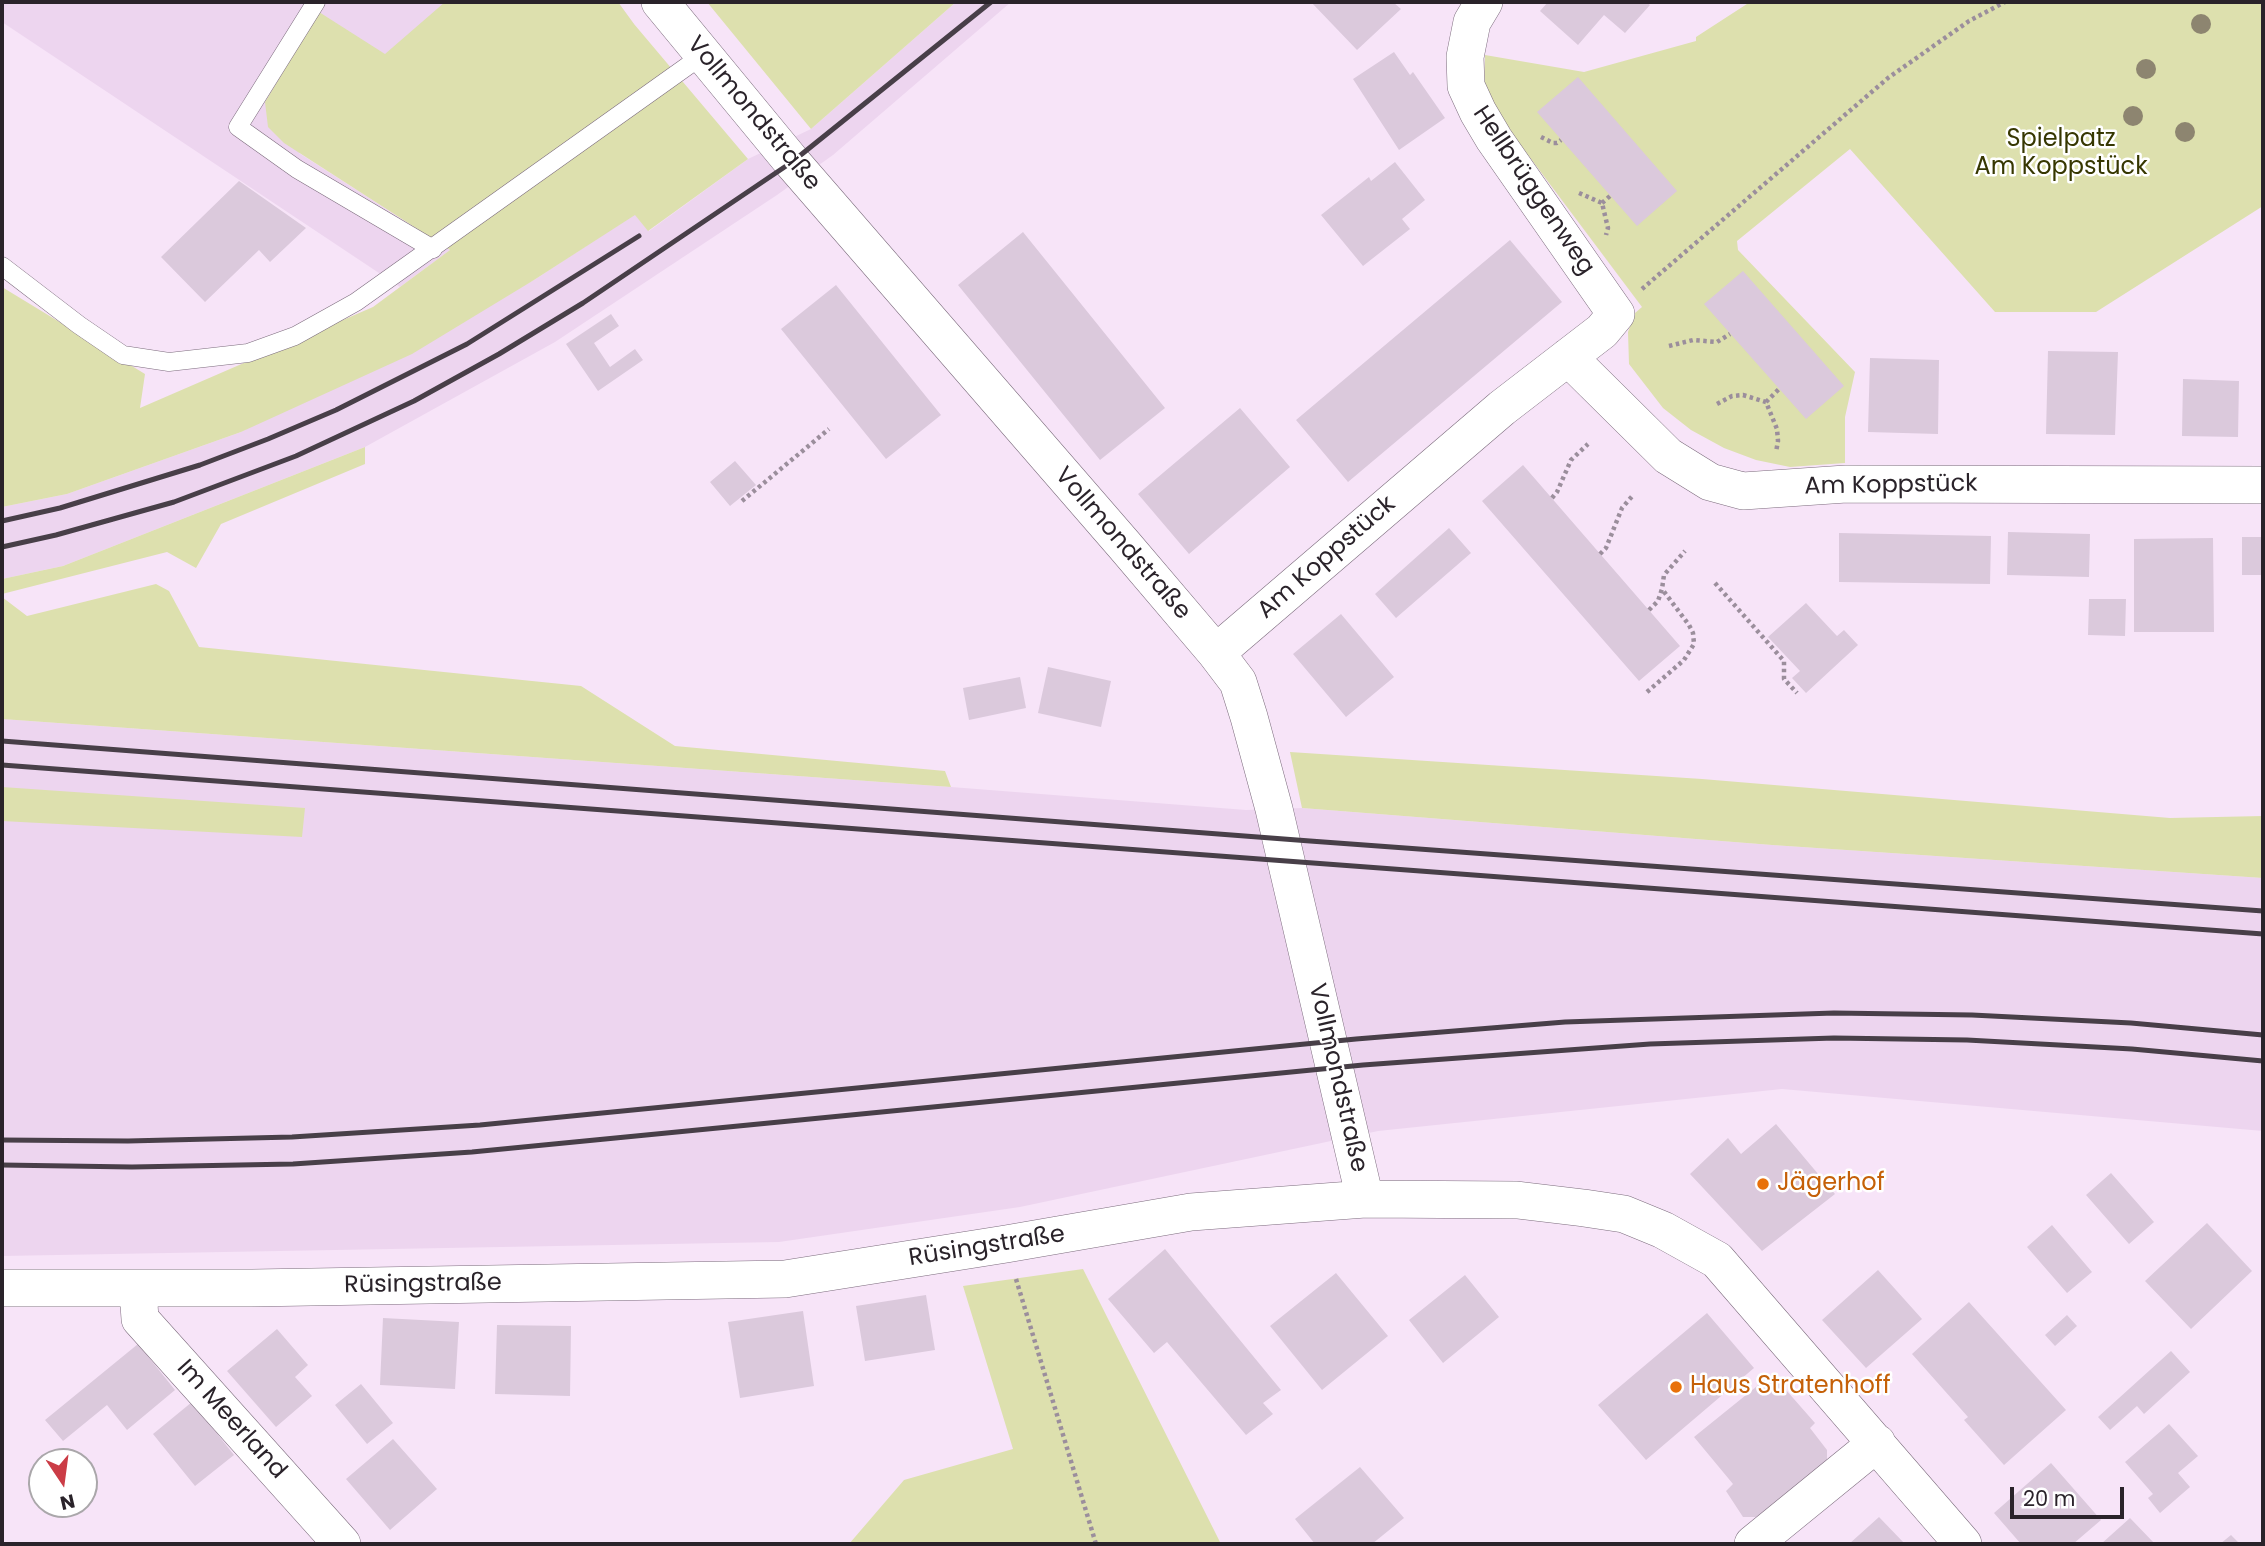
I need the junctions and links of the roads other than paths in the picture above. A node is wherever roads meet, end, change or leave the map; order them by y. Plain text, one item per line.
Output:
1 (316, 2) edge
2 (660, 2) edge
3 (1484, 2) edge
4 (703, 55) junction
5 (433, 249) junction
6 (2, 266) edge
7 (1602, 331) joint
8 (1568, 357) junction
9 (2263, 485) edge
10 (1216, 653) junction
11 (1365, 1199) junction
12 (2, 1289) edge
13 (138, 1289) junction
14 (1877, 1443) junction
15 (342, 1544) edge
16 (1754, 1544) edge
17 (1963, 1544) edge

1 - 5 lane
2 - 4 street, Vollmondstraße
3 - 7 street, Hellbrüggenweg
4 - 5 lane
4 - 10 street, Vollmondstraße
5 - 6 lane
7 - 8 street, Am Koppstück
8 - 9 street, Am Koppstück
8 - 10 street, Am Koppstück
10 - 11 street, Vollmondstraße
11 - 13 street, Rüsingstraße
11 - 14 street, Rüsingstraße
12 - 13 street, Rüsingstraße
13 - 15 street, Im Meerland
14 - 16 street
14 - 17 street, Rüsingstraße

